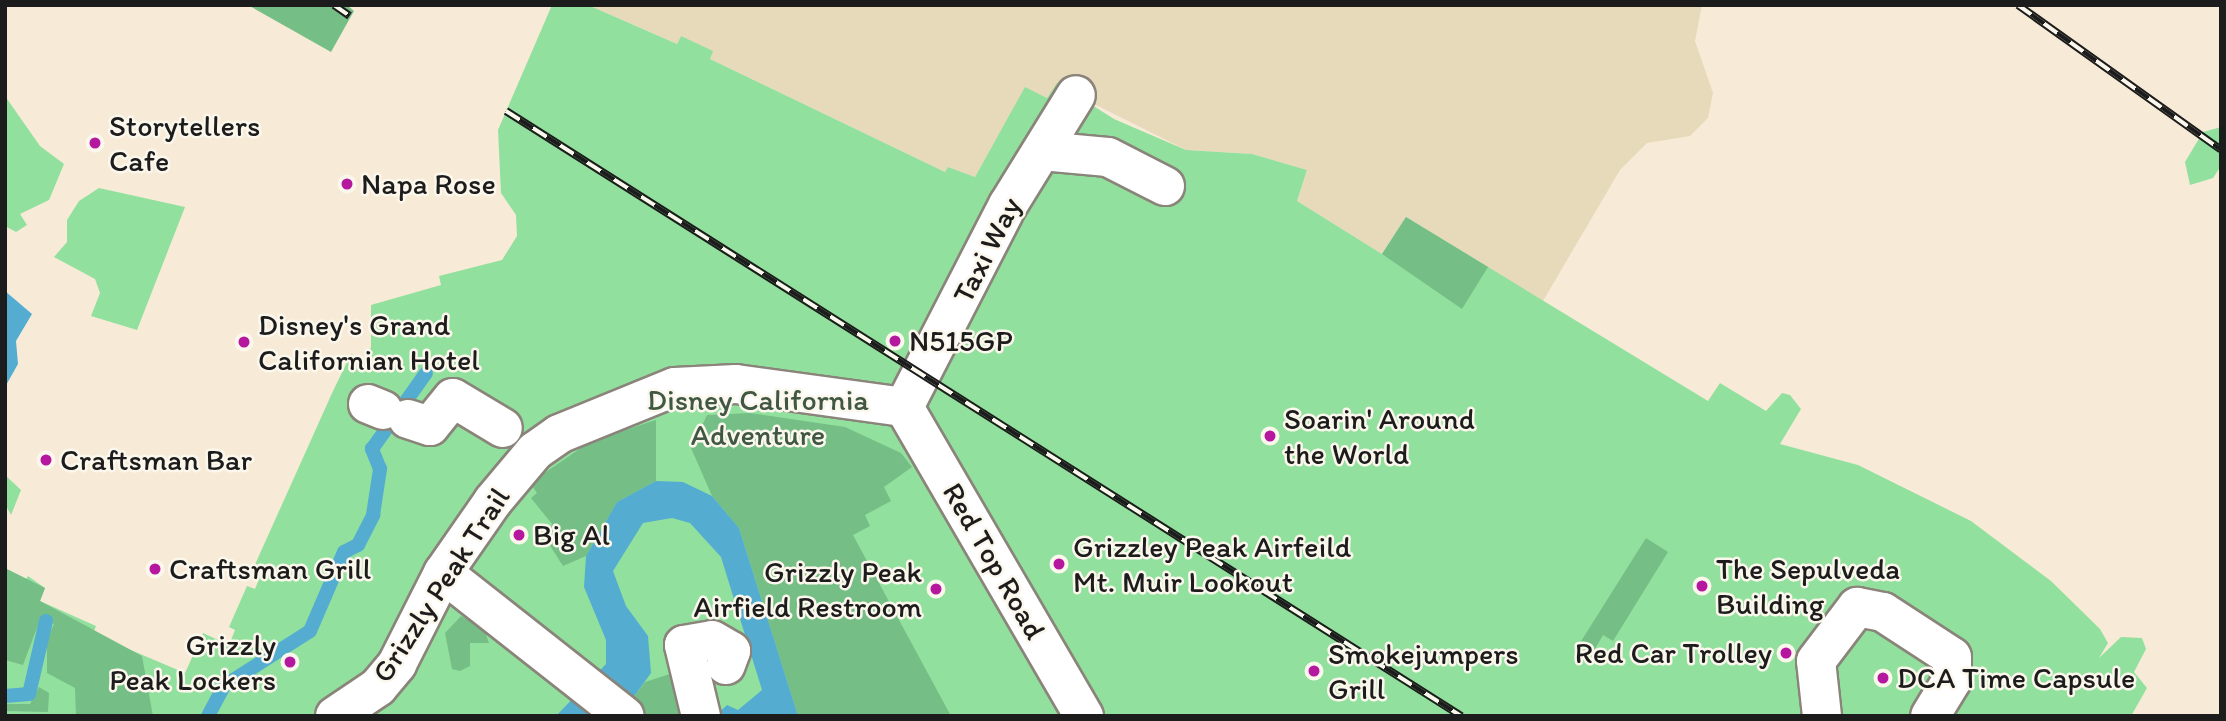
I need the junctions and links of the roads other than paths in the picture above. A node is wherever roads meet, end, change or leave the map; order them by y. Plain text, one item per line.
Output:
1 (1076, 95) dead end
2 (1042, 151) junction
3 (1165, 186) dead end
4 (904, 407) junction
5 (386, 411) dead end
6 (503, 428) dead end
7 (443, 573) junction
8 (726, 665) dead end
9 (335, 716) edge
10 (625, 716) edge
11 (701, 716) edge
12 (1084, 716) edge
13 (1822, 716) edge
14 (1930, 716) edge

1 - 2 street, Taxi Way
2 - 3 street
2 - 4 street, Taxi Way
4 - 7 street, Grizzly Peak Trail
4 - 12 street, Red Top Road
5 - 6 street
7 - 9 street, Grizzly Peak Trail
7 - 10 street
8 - 11 street
13 - 14 street

